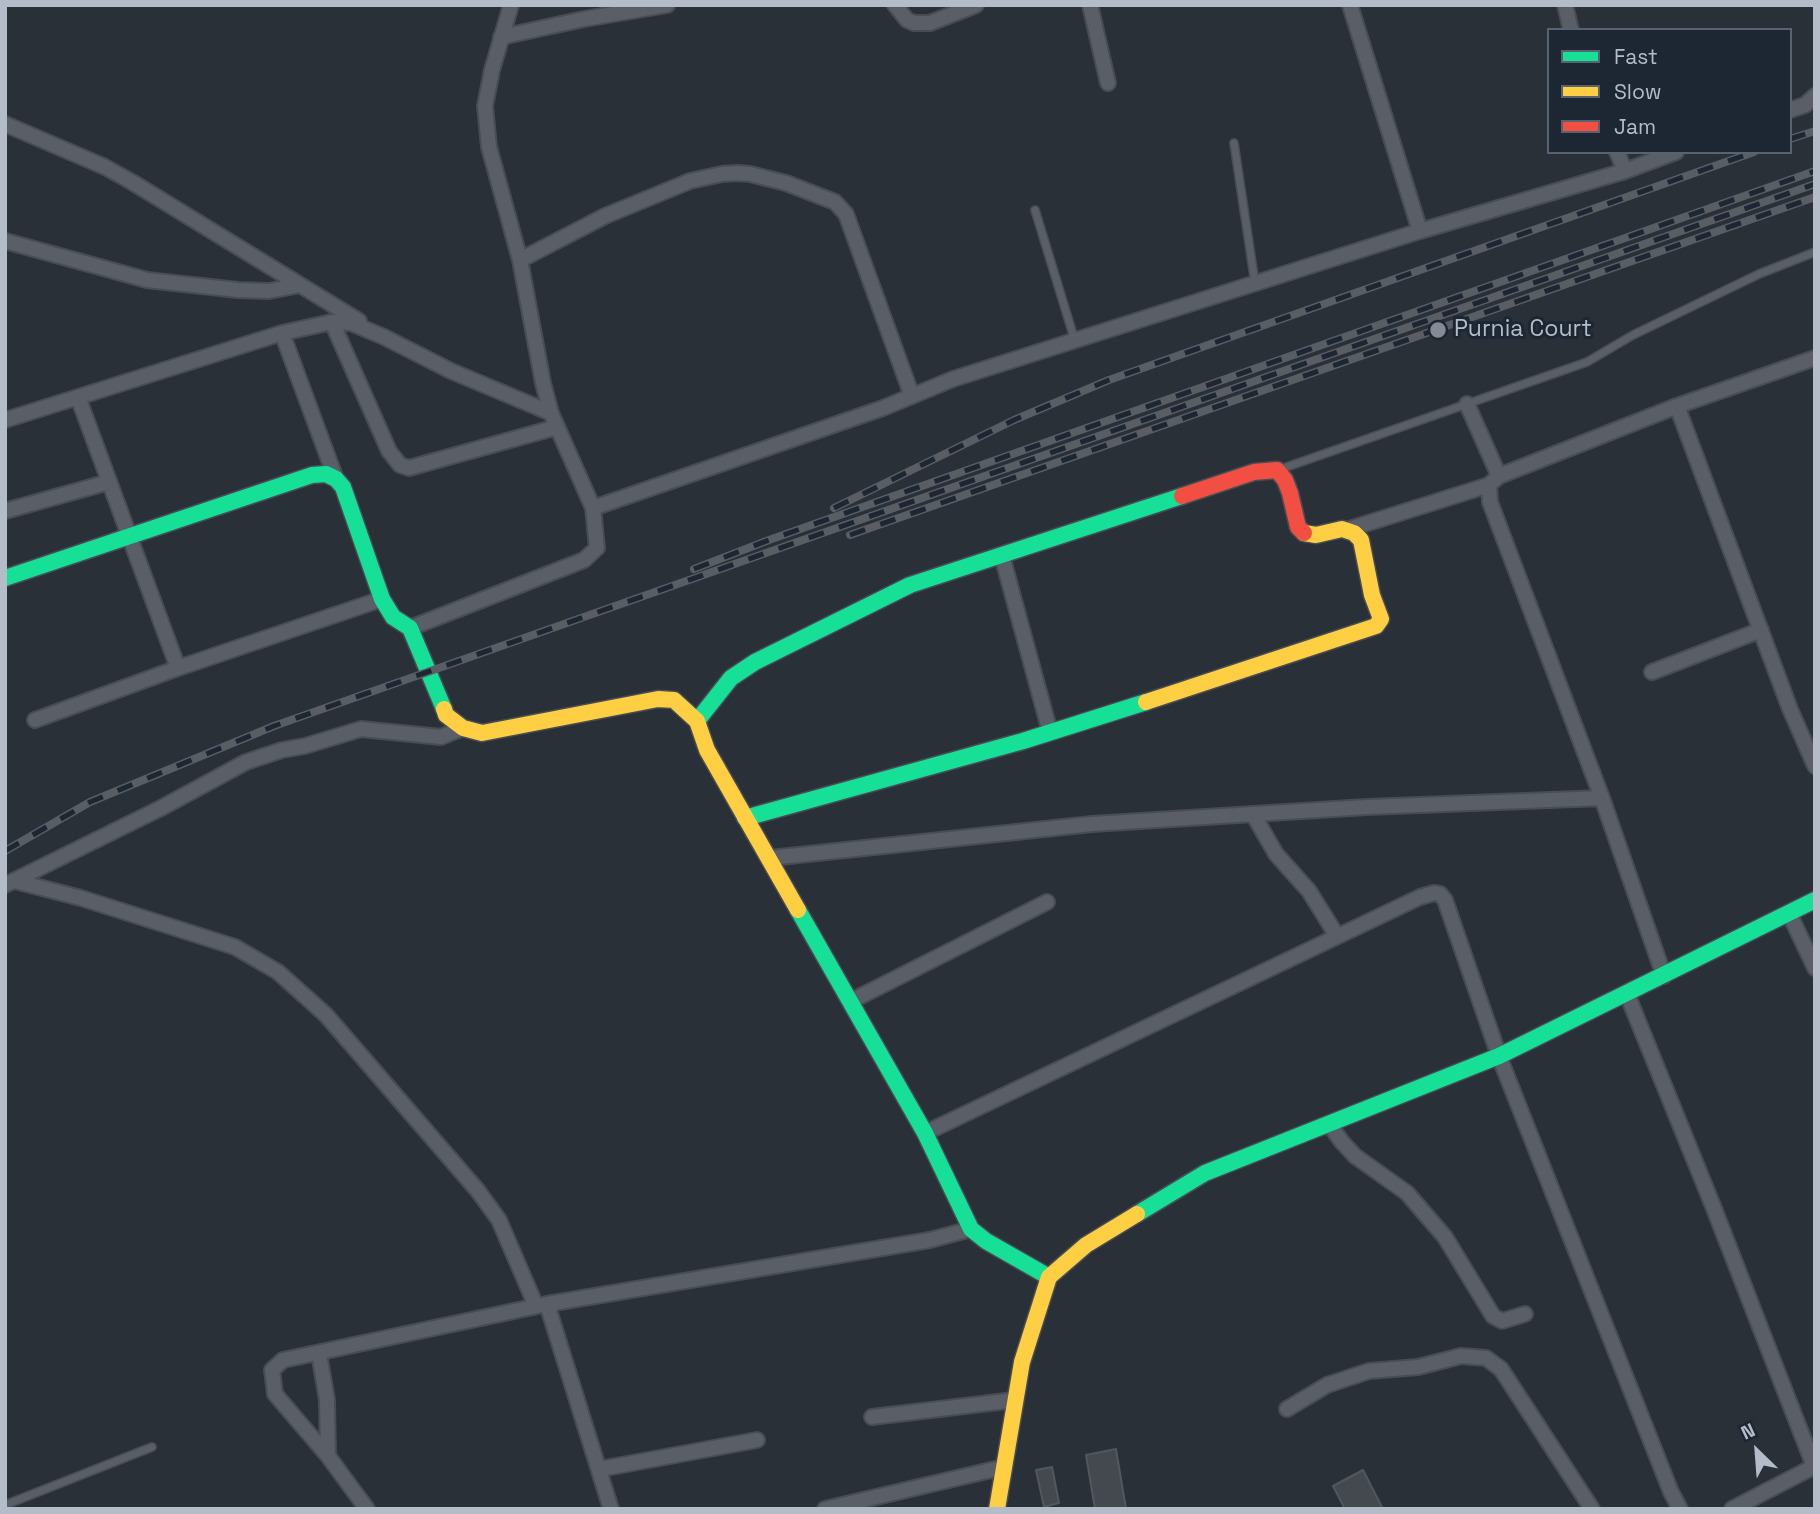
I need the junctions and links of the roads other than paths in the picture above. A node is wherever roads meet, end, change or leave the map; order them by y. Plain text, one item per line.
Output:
1 (511, 5) edge
2 (667, 5) edge
3 (895, 5) edge
4 (976, 5) edge
5 (1090, 5) edge
6 (1350, 5) edge
7 (1565, 5) edge
8 (1571, 28) edge
9 (501, 37) junction
10 (1108, 83) dead end
11 (1815, 96) edge
12 (1792, 109) edge
13 (5, 124) edge
14 (1234, 143) dead end
15 (1618, 154) edge
16 (1671, 154) edge
17 (1625, 171) junction
18 (1035, 210) dead end
19 (1420, 231) junction
20 (5, 242) edge
21 (1815, 252) edge
22 (520, 260) junction
23 (1255, 283) junction
24 (300, 285) junction
25 (332, 321) junction
26 (282, 333) junction
27 (384, 337) junction
28 (1075, 341) junction
29 (1815, 358) edge
30 (912, 396) junction
31 (78, 397) junction
32 (1467, 404) junction
33 (1677, 406) junction
34 (551, 413) junction
35 (5, 420) edge
36 (557, 427) junction
37 (1277, 470) junction
38 (336, 479) junction
39 (1494, 480) junction
40 (109, 482) junction
41 (593, 508) junction
42 (5, 511) edge
43 (1346, 530) junction
44 (129, 537) junction
45 (1002, 556) junction
46 (5, 578) edge
47 (382, 599) junction
48 (410, 628) junction
49 (1761, 630) junction
50 (178, 668) junction
51 (1652, 672) dead end
52 (35, 720) dead end
53 (697, 721) junction
54 (463, 728) junction
55 (1050, 732) junction
56 (1815, 766) edge
57 (1602, 798) junction
58 (1253, 814) junction
59 (745, 818) junction
60 (770, 858) junction
61 (10, 883) edge
62 (1815, 900) edge
63 (1047, 902) dead end
64 (1789, 913) junction
65 (1337, 936) junction
66 (1815, 968) edge
67 (1664, 976) junction
68 (1627, 994) junction
69 (850, 1001) junction
70 (1499, 1055) junction
71 (1329, 1124) junction
72 (925, 1133) junction
73 (971, 1229) junction
74 (1049, 1277) junction
75 (541, 1305) junction
76 (1525, 1314) dead end
77 (319, 1354) junction
78 (1016, 1400) junction
79 (1287, 1409) dead end
80 (872, 1417) dead end
81 (757, 1440) dead end
82 (152, 1447) dead end
83 (328, 1456) junction
84 (1814, 1466) edge
85 (1004, 1467) junction
86 (600, 1469) junction
87 (1757, 1503) edge
88 (5, 1505) edge
89 (368, 1509) edge
90 (611, 1509) edge
91 (825, 1509) edge
92 (997, 1509) edge
93 (1592, 1509) edge
94 (1680, 1509) edge
95 (1732, 1509) edge

1 - 9 street
2 - 9 street
3 - 4 street
5 - 10 street
6 - 19 street
7 - 8 street
9 - 22 street
11 - 12 street
13 - 24 street
14 - 23 lane
15 - 17 street
16 - 17 street
17 - 19 street
18 - 28 lane
19 - 23 street
20 - 24 street
21 - 32 lane
22 - 30 street
22 - 34 street
23 - 28 street
24 - 27 street
25 - 26 street
25 - 27 street
25 - 36 street
26 - 31 street
26 - 38 street
27 - 34 street
28 - 30 street
29 - 33 street
30 - 41 street
31 - 35 street
31 - 40 street
32 - 37 lane
32 - 39 street
33 - 39 street
33 - 49 street
34 - 36 street
36 - 41 street
37 - 43 street
37 - 45 street
38 - 44 street
38 - 47 street
39 - 43 street
39 - 57 street
40 - 42 street
40 - 44 street
41 - 48 street
43 - 55 street
44 - 46 street
44 - 50 street
45 - 53 street
45 - 55 street
47 - 48 street
47 - 50 street
48 - 54 street
49 - 51 street
49 - 56 street
50 - 52 street
53 - 54 street
53 - 59 street
54 - 61 street
55 - 59 street
57 - 58 street
57 - 67 street
58 - 60 street
58 - 65 street
59 - 60 street
60 - 69 street
61 - 75 street
62 - 64 street
63 - 69 street
64 - 66 street
64 - 67 street
65 - 70 street
65 - 72 street
67 - 68 street
68 - 70 street
68 - 84 street
69 - 72 street
70 - 71 street
70 - 94 street
71 - 74 street
71 - 76 street
72 - 73 street
73 - 74 street
73 - 75 street
74 - 78 street
75 - 77 street
75 - 86 street
77 - 83 street
77 - 83 street
78 - 80 street
78 - 85 street
79 - 93 street
81 - 86 street
82 - 88 lane
83 - 89 street
84 - 87 street
85 - 91 street
85 - 92 street
86 - 90 street
87 - 95 street

